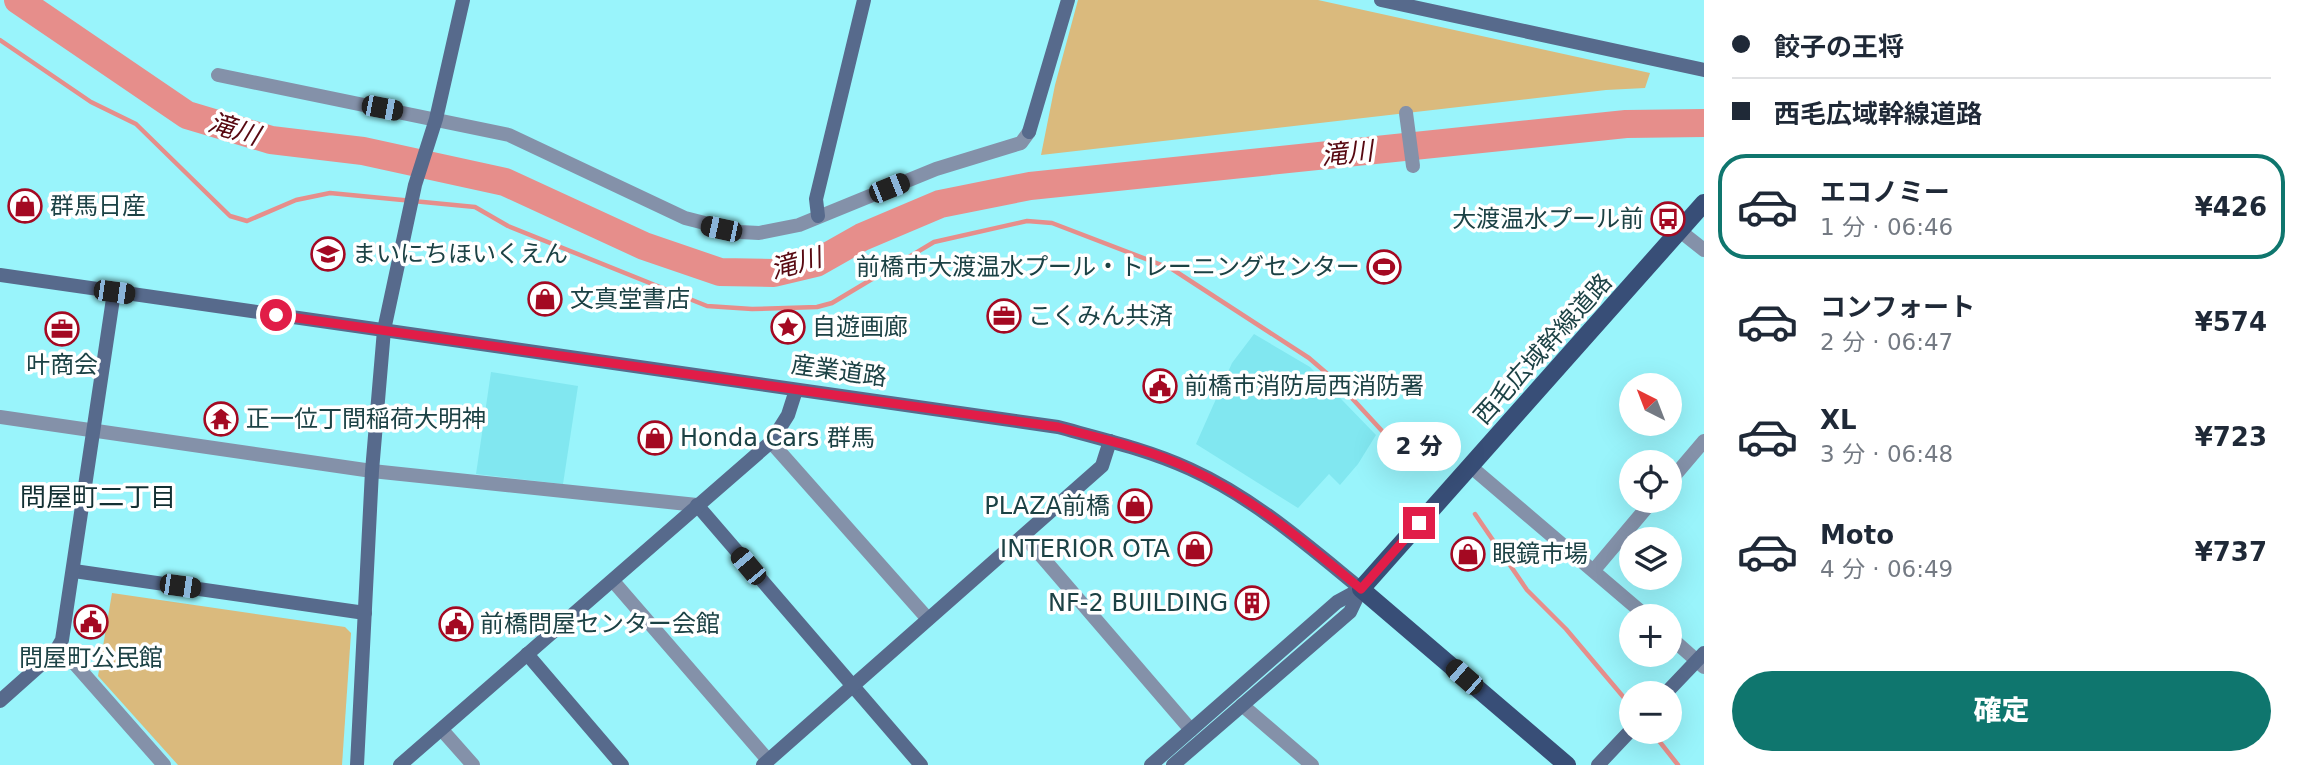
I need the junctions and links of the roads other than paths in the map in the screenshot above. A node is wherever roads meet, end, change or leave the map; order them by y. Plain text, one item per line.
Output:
1 (463, 0) edge
2 (864, 0) edge
3 (1068, 0) edge
4 (1381, 0) edge
5 (1704, 70) edge
6 (218, 75) dead end
7 (1406, 113) dead end
8 (435, 126) junction
9 (1413, 166) dead end
10 (1704, 203) edge
11 (818, 216) junction
12 (1680, 231) junction
13 (1704, 250) edge
14 (0, 275) edge
15 (114, 292) junction
16 (384, 330) junction
17 (796, 390) junction
18 (0, 417) edge
19 (94, 429) junction
20 (1110, 441) junction
21 (1704, 441) edge
22 (771, 442) junction
23 (1470, 466) junction
24 (1682, 467) edge
25 (372, 471) junction
26 (697, 505) junction
27 (1642, 513) edge
28 (1024, 536) junction
29 (1594, 570) junction
30 (74, 571) junction
31 (612, 581) junction
32 (1361, 589) junction
33 (1632, 604) edge
34 (366, 613) junction
35 (928, 620) junction
36 (1682, 646) edge
37 (60, 647) junction
38 (527, 654) junction
39 (1702, 660) edge
40 (1679, 681) edge
41 (851, 688) junction
42 (0, 701) edge
43 (1242, 705) junction
44 (442, 730) junction
45 (1191, 730) junction
46 (1619, 743) edge
47 (765, 762) edge
48 (159, 763) edge
49 (357, 765) edge
50 (400, 765) edge
51 (473, 765) edge
52 (622, 765) edge
53 (921, 765) edge
54 (1151, 765) edge
55 (1173, 765) edge
56 (1312, 765) edge
57 (1567, 765) edge
58 (1598, 765) edge

1 - 8 street
2 - 11 street
3 - 11 street
4 - 5 street
6 - 8 street
7 - 9 street
8 - 11 street
8 - 16 street
10 - 12 main road, 西毛広域幹線道路
12 - 13 street
12 - 23 main road, 西毛広域幹線道路
14 - 15 street, 産業道路
15 - 16 street, 産業道路
15 - 19 street
16 - 17 street, 産業道路
16 - 25 street
17 - 20 street, 産業道路
17 - 22 street
18 - 19 street
19 - 25 street
19 - 30 street
20 - 28 street
20 - 32 street, 産業道路
21 - 24 street
22 - 26 street
22 - 35 street
23 - 29 street
23 - 32 main road, 西毛広域幹線道路
25 - 26 street
25 - 34 street
26 - 31 street
26 - 41 street
27 - 29 street
28 - 35 street
28 - 45 street
29 - 33 street
30 - 34 street
30 - 37 street
31 - 38 street
31 - 47 street
32 - 43 street, 西毛広域幹線道路
32 - 45 street, 西毛広域幹線道路
32 - 57 main road, 産業道路
34 - 49 street
35 - 41 street
36 - 39 street
37 - 42 street
37 - 48 street
38 - 44 street
38 - 52 street
39 - 40 street
41 - 47 street
41 - 53 street
43 - 55 street, 西毛広域幹線道路
43 - 56 street
44 - 50 street
44 - 51 street
45 - 54 street, 西毛広域幹線道路
46 - 58 street

